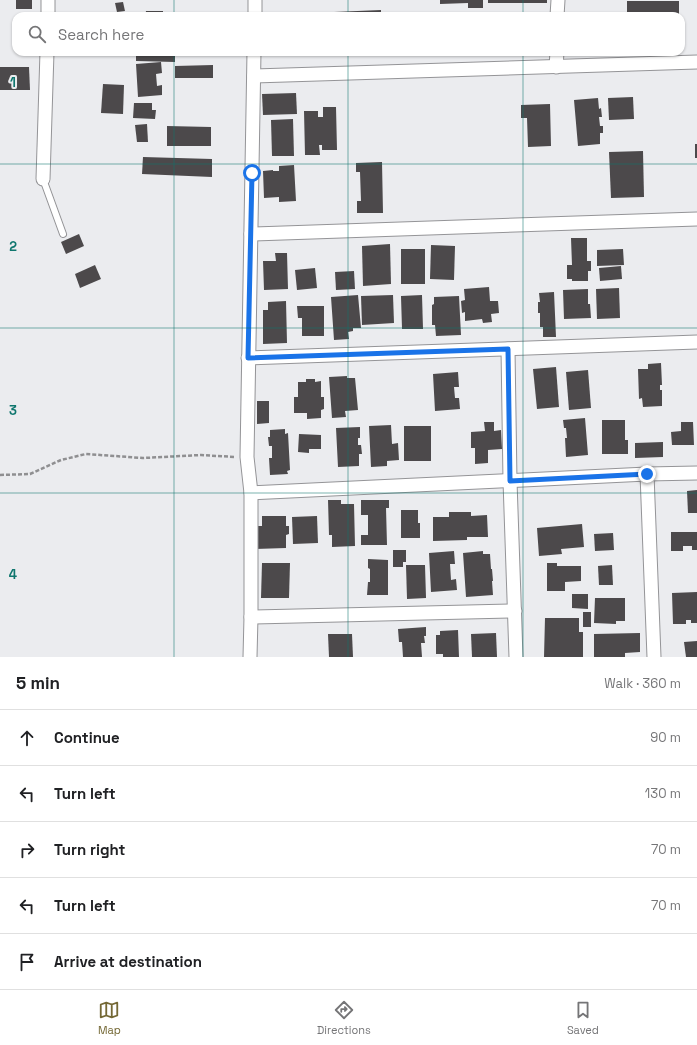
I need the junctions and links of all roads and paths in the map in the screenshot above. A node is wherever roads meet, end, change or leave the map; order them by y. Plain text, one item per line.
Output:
1 (48, 0) edge
2 (255, 0) edge
3 (558, 0) edge
4 (48, 12) edge
5 (255, 12) edge
6 (557, 12) edge
7 (47, 56) edge
8 (254, 56) edge
9 (557, 56) edge
10 (697, 62) edge
11 (556, 67) junction
12 (254, 76) junction
13 (43, 179) joint
14 (697, 219) edge
15 (63, 234) dead end
16 (251, 234) junction
17 (697, 342) edge
18 (508, 349) junction
19 (248, 358) junction
20 (247, 457) junction
21 (697, 473) edge
22 (647, 474) junction
23 (0, 475) edge
24 (510, 481) junction
25 (250, 493) junction
26 (515, 611) junction
27 (251, 617) junction
28 (250, 657) edge
29 (516, 657) edge
30 (654, 657) edge

1 - 4 street
2 - 5 street
3 - 6 street
7 - 13 street
8 - 12 street
9 - 11 street
10 - 11 street
11 - 12 street
12 - 16 street
13 - 15 lane
14 - 16 street
16 - 19 street
17 - 18 street
18 - 19 street
18 - 24 street
19 - 20 street
20 - 23 path
20 - 25 street
21 - 22 street
22 - 24 street
22 - 30 street
24 - 25 street
24 - 26 street
25 - 27 street
26 - 27 street
26 - 29 street
27 - 28 street

